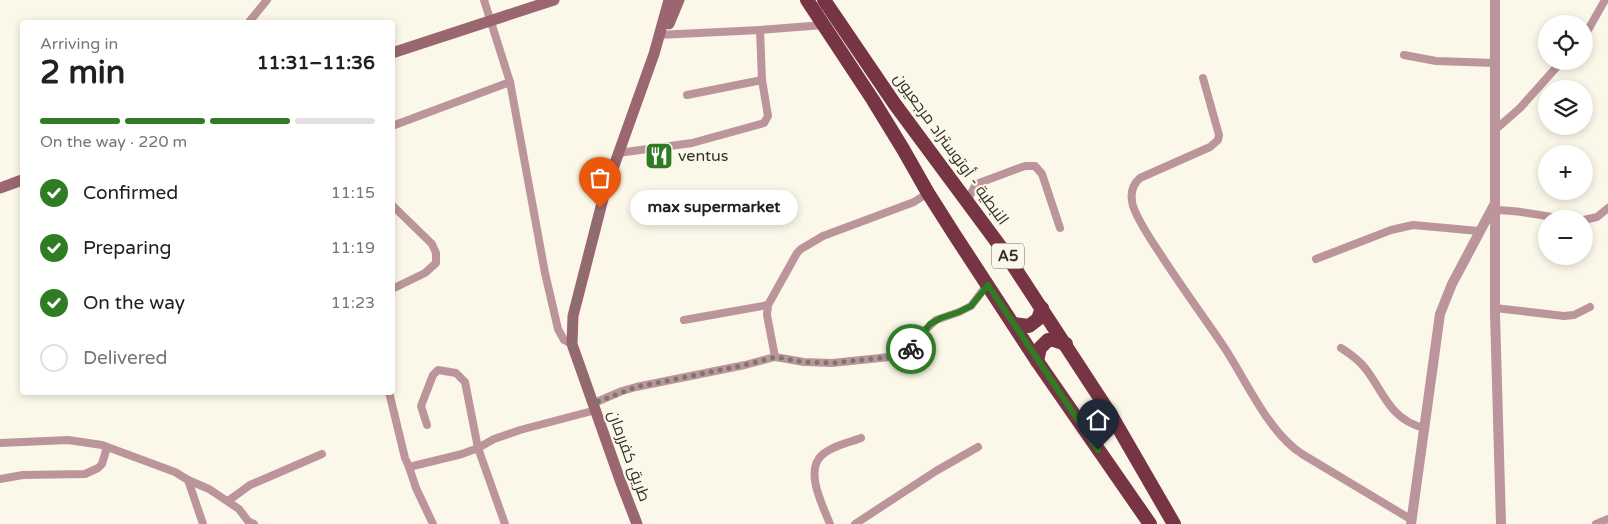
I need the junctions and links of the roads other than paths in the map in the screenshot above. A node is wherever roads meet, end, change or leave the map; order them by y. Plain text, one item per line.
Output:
1 (267, 0) edge
2 (484, 0) edge
3 (554, 0) edge
4 (670, 0) edge
5 (679, 0) edge
6 (807, 0) edge
7 (824, 0) edge
8 (1495, 0) edge
9 (1605, 0) edge
10 (251, 20) edge
11 (492, 20) junction
12 (1593, 21) edge
13 (824, 25) junction
14 (760, 30) junction
15 (662, 35) junction
16 (395, 52) edge
17 (1404, 56) dead end
18 (1495, 62) junction
19 (1554, 70) edge
20 (1203, 78) dead end
21 (762, 80) junction
22 (510, 82) junction
23 (687, 96) dead end
24 (395, 125) edge
25 (1495, 130) junction
26 (618, 153) junction
27 (20, 181) edge
28 (0, 188) edge
29 (928, 194) junction
30 (967, 201) junction
31 (1495, 207) junction
32 (395, 208) edge
33 (1608, 208) edge
34 (1538, 214) edge
35 (1593, 218) edge
36 (1060, 228) dead end
37 (1479, 231) junction
38 (1316, 259) dead end
39 (988, 285) junction
40 (395, 288) edge
41 (768, 305) junction
42 (1590, 307) dead end
43 (1042, 308) junction
44 (1495, 308) junction
45 (684, 320) dead end
46 (1013, 324) junction
47 (572, 344) junction
48 (1066, 344) junction
49 (1341, 348) dead end
50 (775, 357) junction
51 (1037, 361) junction
52 (389, 395) edge
53 (595, 407) junction
54 (427, 425) dead end
55 (1424, 428) junction
56 (861, 438) dead end
57 (0, 443) edge
58 (107, 447) junction
59 (978, 447) dead end
60 (478, 448) junction
61 (322, 454) dead end
62 (410, 467) junction
63 (0, 478) edge
64 (188, 480) junction
65 (228, 501) junction
66 (1608, 519) edge
67 (1411, 522) edge
68 (250, 523) edge
69 (204, 524) edge
70 (433, 524) edge
71 (505, 524) edge
72 (637, 524) edge
73 (830, 524) edge
74 (855, 524) edge
75 (1150, 524) edge
76 (1174, 524) edge
77 (1501, 524) edge
78 (1596, 524) edge

1 - 10 street
2 - 11 street
3 - 11 main road
4 - 15 main road
5 - 15 main road
6 - 13 highway, A5
7 - 30 highway, النبطية - أوتوستراد مرجعيون / A5
8 - 18 street
9 - 12 street
11 - 16 main road
11 - 22 street
13 - 14 street
13 - 29 highway, A5
14 - 15 street
14 - 21 street
15 - 26 main road, طريق كفررمان
17 - 18 street
18 - 25 street
19 - 25 street
20 - 67 street
21 - 23 street
21 - 26 street
22 - 24 street
22 - 47 street
25 - 31 street
26 - 47 main road, طريق كفررمان
27 - 28 main road
29 - 39 highway, A5
29 - 41 street
30 - 36 street
30 - 43 highway, النبطية - أوتوستراد مرجعيون / A5
31 - 34 street
31 - 37 street
31 - 44 street
32 - 40 street
33 - 35 street
37 - 38 street
37 - 55 street
39 - 46 highway, A5
39 - 50 street
41 - 45 street
41 - 50 street
42 - 44 street
43 - 46 highway
43 - 48 highway, النبطية - أوتوستراد مرجعيون / A5
44 - 77 street
46 - 51 highway, A5
47 - 53 main road, طريق كفررمان
48 - 51 highway
48 - 76 highway, النبطية - أوتوستراد مرجعيون / A5
49 - 55 street
50 - 53 street
51 - 75 highway, A5
52 - 62 street
53 - 60 street
53 - 72 main road, طريق كفررمان
54 - 60 street
55 - 67 street
56 - 73 street
57 - 58 street
58 - 63 street
58 - 64 street
59 - 74 street
60 - 62 street
60 - 71 street
61 - 65 street
62 - 70 street
64 - 65 street
64 - 69 street
65 - 68 street
66 - 78 street

